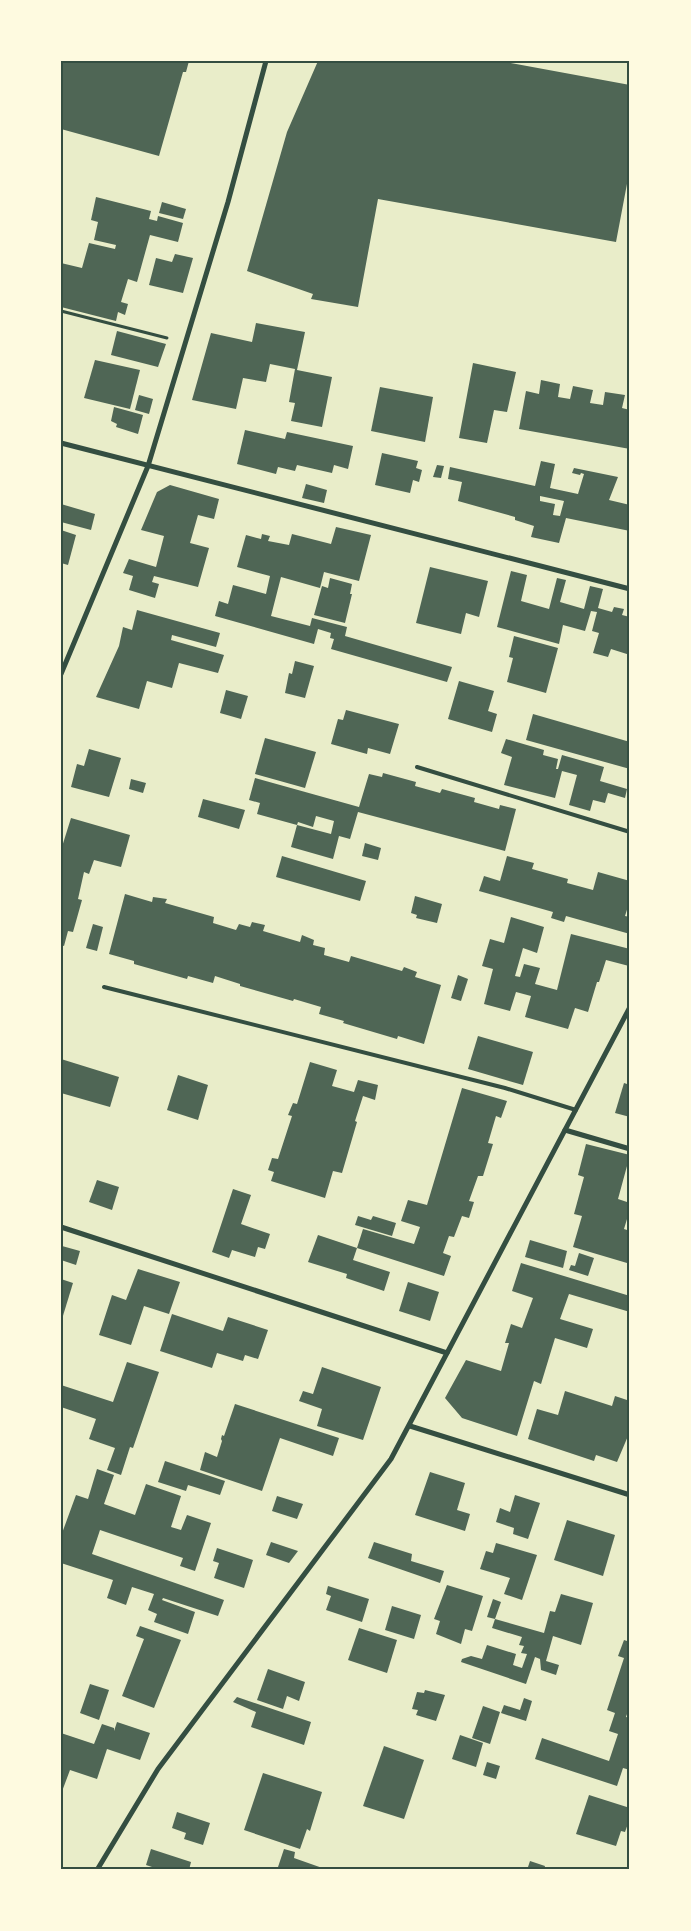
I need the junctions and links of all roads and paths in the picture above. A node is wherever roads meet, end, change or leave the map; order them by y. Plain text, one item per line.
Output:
1 (266, 61) edge
2 (61, 311) edge
3 (186, 342) junction
4 (61, 443) edge
5 (148, 466) junction
6 (630, 589) edge
7 (61, 674) edge
8 (417, 767) dead end
9 (630, 832) edge
10 (104, 987) dead end
11 (630, 1007) edge
12 (576, 1110) junction
13 (565, 1130) junction
14 (630, 1149) edge
15 (61, 1227) edge
16 (447, 1353) junction
17 (410, 1426) junction
18 (630, 1495) edge
19 (97, 1870) edge

1 - 3 street
2 - 3 path
3 - 5 street
4 - 5 street
5 - 6 street
5 - 7 street
8 - 9 lane
10 - 12 lane
11 - 12 street
12 - 13 street
13 - 14 street
13 - 16 street
15 - 16 street
16 - 17 street
17 - 18 street
17 - 19 street

